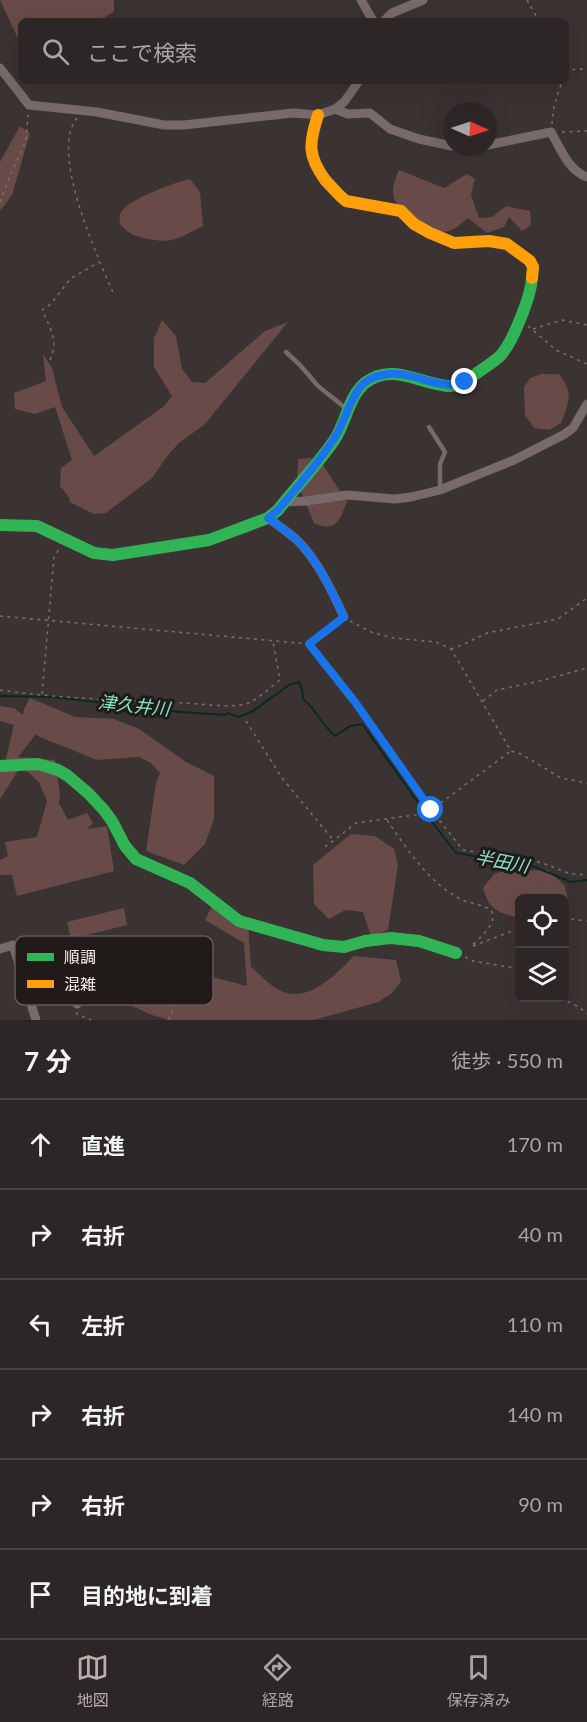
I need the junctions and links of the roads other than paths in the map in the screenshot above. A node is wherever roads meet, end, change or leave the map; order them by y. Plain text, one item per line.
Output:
1 (361, 0) edge
2 (423, 0) edge
3 (372, 18) edge
4 (387, 18) edge
5 (0, 68) edge
6 (357, 84) edge
7 (335, 109) junction
8 (318, 115) junction
9 (443, 144) edge
10 (497, 144) edge
11 (587, 177) edge
12 (286, 352) dead end
13 (587, 404) edge
14 (349, 410) junction
15 (429, 427) dead end
16 (440, 490) junction
17 (285, 502) junction
18 (268, 518) junction
19 (0, 525) edge
20 (344, 617) road end
21 (0, 766) edge
22 (0, 949) edge
23 (15, 951) edge
24 (456, 953) road end
25 (32, 1005) edge
26 (36, 1020) edge

1 - 3 street
2 - 4 street
5 - 8 street
6 - 7 street
7 - 8 street
7 - 9 street
8 - 14 street
10 - 11 street
12 - 14 lane
13 - 16 street
14 - 17 street
15 - 16 lane
16 - 17 street
17 - 18 street
18 - 19 street
18 - 20 street
21 - 24 street
22 - 23 street
25 - 26 street

